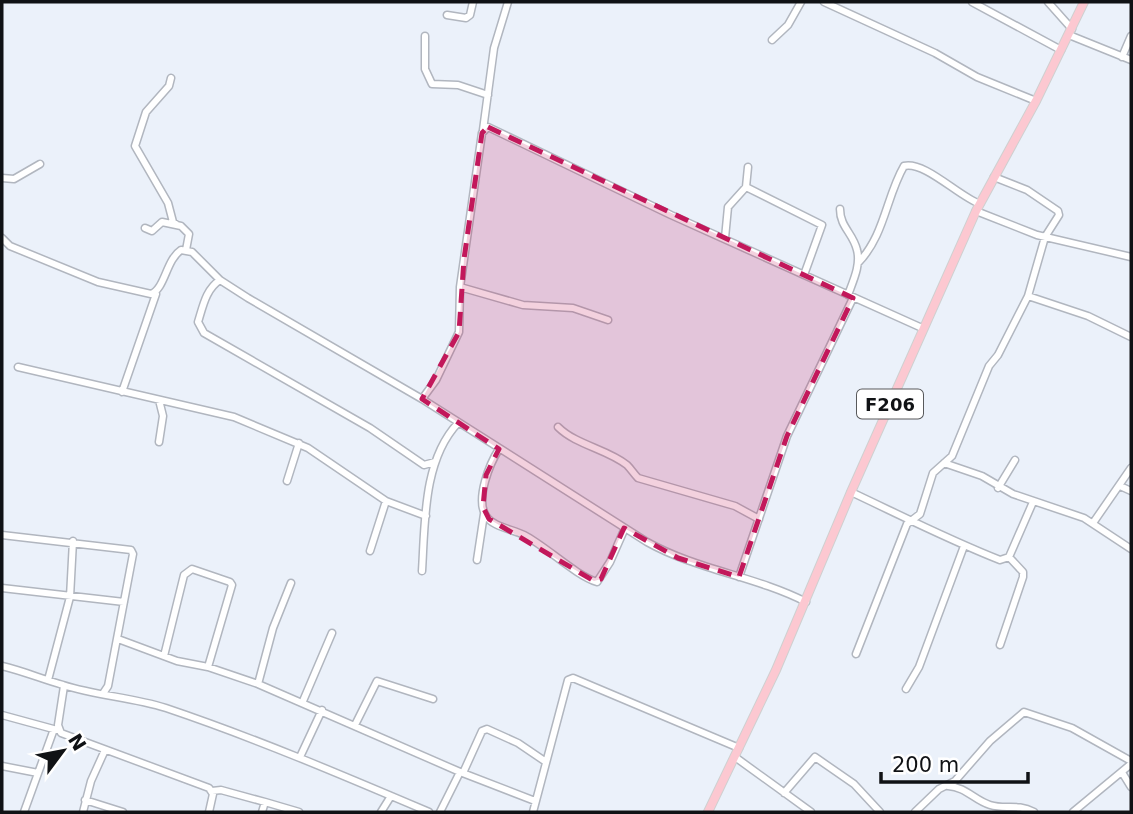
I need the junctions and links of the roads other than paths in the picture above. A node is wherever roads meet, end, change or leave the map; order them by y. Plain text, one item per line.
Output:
1 (473, 2) edge
2 (508, 2) edge
3 (801, 2) edge
4 (824, 2) edge
5 (972, 2) edge
6 (1048, 2) edge
7 (1084, 2) edge
8 (447, 15) dead end
9 (1070, 32) junction
10 (425, 36) dead end
11 (1131, 36) edge
12 (772, 40) dead end
13 (1061, 50) junction
14 (1122, 57) junction
15 (1131, 60) edge
16 (170, 78) dead end
17 (488, 95) junction
18 (1036, 102) junction
19 (483, 131) junction
20 (40, 164) dead end
21 (748, 167) dead end
22 (994, 177) junction
23 (2, 178) edge
24 (746, 187) junction
25 (978, 208) junction
26 (840, 209) dead end
27 (177, 225) junction
28 (145, 228) dead end
29 (1045, 237) junction
30 (725, 238) junction
31 (2, 239) edge
32 (186, 250) junction
33 (1131, 257) edge
34 (858, 263) junction
35 (804, 275) junction
36 (220, 280) junction
37 (460, 287) junction
38 (156, 294) junction
39 (851, 296) junction
40 (1028, 296) junction
41 (608, 320) dead end
42 (922, 328) junction
43 (1131, 337) edge
44 (18, 367) dead end
45 (122, 392) junction
46 (159, 400) junction
47 (422, 400) junction
48 (458, 423) junction
49 (558, 427) dead end
50 (159, 442) dead end
51 (299, 443) junction
52 (499, 449) junction
53 (1015, 460) dead end
54 (435, 462) junction
55 (944, 463) junction
56 (1131, 468) edge
57 (287, 481) dead end
58 (1120, 486) junction
59 (998, 488) junction
60 (1131, 491) edge
61 (850, 492) junction
62 (386, 501) junction
63 (1032, 502) junction
64 (484, 514) junction
65 (426, 516) junction
66 (759, 519) junction
67 (913, 521) junction
68 (1094, 523) junction
69 (625, 528) junction
70 (2, 535) edge
71 (73, 541) junction
72 (964, 546) junction
73 (1131, 549) edge
74 (370, 551) dead end
75 (1009, 557) junction
76 (477, 560) dead end
77 (422, 571) dead end
78 (739, 577) junction
79 (291, 583) dead end
80 (2, 588) edge
81 (70, 597) junction
82 (124, 601) junction
83 (806, 602) junction
84 (332, 633) dead end
85 (118, 639) junction
86 (1000, 645) dead end
87 (856, 654) dead end
88 (164, 656) junction
89 (2, 666) edge
90 (208, 667) junction
91 (48, 680) junction
92 (258, 684) junction
93 (64, 686) junction
94 (906, 689) dead end
95 (104, 692) junction
96 (433, 699) dead end
97 (303, 701) junction
98 (322, 710) junction
99 (2, 715) edge
100 (355, 725) junction
101 (56, 729) junction
102 (105, 750) junction
103 (737, 753) junction
104 (300, 757) junction
105 (546, 762) junction
106 (1131, 763) edge
107 (2, 766) edge
108 (38, 773) junction
109 (461, 773) junction
110 (1123, 774) junction
111 (1131, 787) edge
112 (939, 789) junction
113 (212, 791) junction
114 (784, 793) junction
115 (391, 796) junction
116 (85, 800) junction
117 (535, 801) junction
118 (265, 802) junction
119 (712, 811) edge
120 (1077, 811) edge
121 (24, 812) edge
122 (83, 812) edge
123 (123, 812) edge
124 (209, 812) edge
125 (262, 812) edge
126 (299, 812) edge
127 (382, 812) edge
128 (429, 812) edge
129 (440, 812) edge
130 (533, 812) edge
131 (811, 812) edge
132 (880, 812) edge
133 (915, 812) edge
134 (1034, 812) edge

1 - 8 street
2 - 17 street
3 - 12 street
4 - 18 street
5 - 13 street
6 - 9 street
7 - 9 main road, F206
9 - 13 main road, F206
9 - 14 street
10 - 17 street
11 - 14 street
13 - 18 main road, F206
14 - 15 street
16 - 27 street
17 - 19 street
18 - 22 main road, F206
19 - 30 street
19 - 37 street
20 - 23 street
21 - 24 street
22 - 25 main road, F206
22 - 29 street
24 - 30 street
24 - 35 street
25 - 29 street
25 - 34 street
25 - 42 main road, F206
26 - 34 street
27 - 28 street
27 - 32 street
29 - 33 street
29 - 40 street
30 - 35 street
31 - 38 street
32 - 36 street
32 - 38 street
34 - 39 street
35 - 39 street
36 - 47 street
36 - 54 street
37 - 41 street
37 - 47 street
38 - 45 street
39 - 42 street
39 - 66 street
40 - 43 street
40 - 55 street
42 - 61 main road, F206
44 - 45 street
45 - 46 street
46 - 50 street
46 - 51 street
47 - 48 street
48 - 52 street
48 - 54 street
49 - 66 street
51 - 57 street
51 - 62 street
52 - 64 street
52 - 69 street
53 - 59 street
54 - 65 street
55 - 59 street
55 - 67 street
56 - 58 street
58 - 60 street
58 - 68 street
59 - 63 street
61 - 67 street
61 - 83 main road, F206
62 - 65 street
62 - 74 street
63 - 68 street
63 - 75 street
64 - 69 street
64 - 76 street
65 - 77 street
66 - 78 street
67 - 72 street
67 - 87 street
68 - 73 street
69 - 78 street
70 - 71 street
71 - 81 street
71 - 82 street
72 - 75 street
72 - 94 street
75 - 86 street
78 - 83 street
79 - 92 street
80 - 81 street
81 - 82 street
81 - 91 street
82 - 85 street
83 - 103 main road, F206
84 - 97 street
85 - 88 street
85 - 95 street
88 - 90 street
88 - 90 street
89 - 91 street
90 - 92 street
91 - 93 street
92 - 97 street
93 - 95 street
93 - 101 street
95 - 104 street
96 - 100 street
97 - 98 street
98 - 100 street
98 - 104 street
99 - 101 street
100 - 109 street
101 - 102 street
101 - 108 street
102 - 113 street
102 - 116 street
103 - 105 street
103 - 114 street
103 - 119 main road, F206
104 - 115 street
105 - 109 street
105 - 117 street
106 - 110 street
106 - 112 street
107 - 108 street
108 - 121 street
109 - 117 street
109 - 129 street
110 - 111 street
110 - 120 street
112 - 133 street
112 - 134 street
113 - 118 street
113 - 124 street
114 - 131 street
114 - 132 street
115 - 127 street
115 - 128 street
116 - 122 street
116 - 123 street
117 - 130 street
118 - 125 street
118 - 126 street

